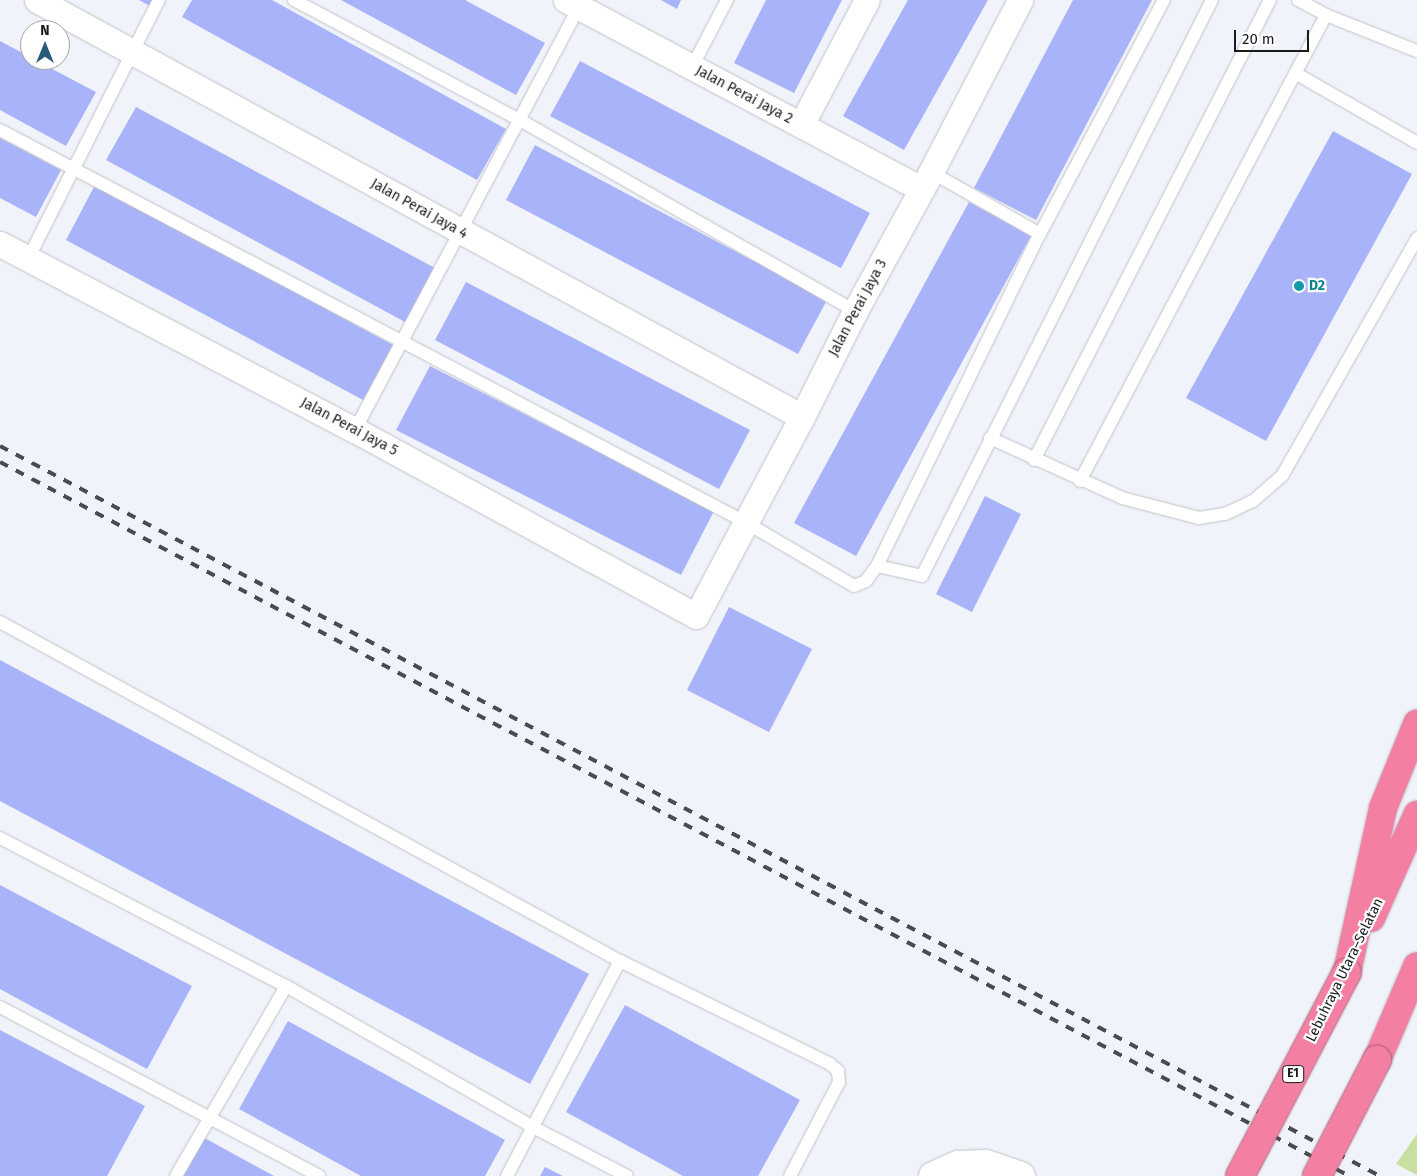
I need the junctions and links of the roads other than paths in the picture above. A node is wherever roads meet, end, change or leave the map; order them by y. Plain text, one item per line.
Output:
1 (38, 0) edge
2 (159, 0) edge
3 (294, 0) edge
4 (727, 0) edge
5 (867, 0) edge
6 (1020, 0) edge
7 (1164, 0) edge
8 (1212, 0) edge
9 (1270, 0) edge
10 (1298, 0) edge
11 (576, 2) edge
12 (1326, 15) junction
13 (1417, 51) edge
14 (133, 52) junction
15 (692, 67) junction
16 (1295, 73) junction
17 (520, 120) junction
18 (801, 125) junction
19 (0, 130) edge
20 (1416, 141) edge
21 (73, 169) junction
22 (927, 181) junction
23 (460, 231) junction
24 (1040, 234) junction
25 (1417, 238) edge
26 (0, 244) edge
27 (28, 259) junction
28 (855, 311) junction
29 (402, 341) junction
30 (802, 418) junction
31 (356, 430) junction
32 (990, 438) junction
33 (1034, 460) junction
34 (1080, 481) junction
35 (745, 522) junction
36 (876, 566) junction
37 (696, 616) joint
38 (0, 622) edge
39 (1417, 724) edge
40 (1417, 814) edge
41 (0, 838) edge
42 (620, 962) junction
43 (1417, 966) edge
44 (1347, 972) junction
45 (286, 986) junction
46 (1417, 1004) edge
47 (0, 1007) edge
48 (1377, 1060) junction
49 (210, 1117) junction
50 (531, 1126) junction
51 (176, 1176) edge
52 (319, 1176) edge
53 (507, 1176) edge
54 (627, 1176) edge
55 (790, 1176) edge
56 (933, 1176) edge
57 (1021, 1176) edge
58 (1240, 1176) edge
59 (1317, 1176) edge

1 - 14 street, Jalan Perai Jaya 4
2 - 14 lane
3 - 17 lane
4 - 15 lane
5 - 18 street
6 - 22 street, Jalan Perai Jaya 3
7 - 24 lane
8 - 32 lane
9 - 33 lane
10 - 12 lane
11 - 15 street, Jalan Perai Jaya 2
11 - 17 lane
12 - 13 lane
12 - 16 lane
14 - 21 lane
14 - 23 street, Jalan Perai Jaya 4
15 - 18 street, Jalan Perai Jaya 2
16 - 20 lane
16 - 34 lane
17 - 23 lane
17 - 28 lane
18 - 22 street, Jalan Perai Jaya 2
19 - 21 lane
21 - 27 lane
21 - 29 lane
22 - 24 lane
22 - 28 street, Jalan Perai Jaya 3
23 - 29 lane
23 - 30 street, Jalan Perai Jaya 4
24 - 36 lane
25 - 34 lane
26 - 27 street, Jalan Perai Jaya 5
27 - 31 street, Jalan Perai Jaya 5
28 - 30 street, Jalan Perai Jaya 3
29 - 31 lane
29 - 35 lane
30 - 35 street, Jalan Perai Jaya 3
31 - 37 street, Jalan Perai Jaya 5
32 - 33 lane
32 - 36 lane
33 - 34 lane
35 - 36 lane
35 - 37 street, Jalan Perai Jaya 3
38 - 42 lane
39 - 44 highway
40 - 44 highway, Lebuhraya Utara–Selatan / E1
41 - 45 lane
42 - 50 lane
42 - 55 lane
43 - 48 highway
44 - 58 highway, Lebuhraya Utara–Selatan / E1, bridge
45 - 49 lane
45 - 50 lane
46 - 48 highway
47 - 49 lane
48 - 59 highway, bridge
49 - 51 lane
49 - 52 lane
50 - 53 lane
50 - 54 lane
56 - 57 street

